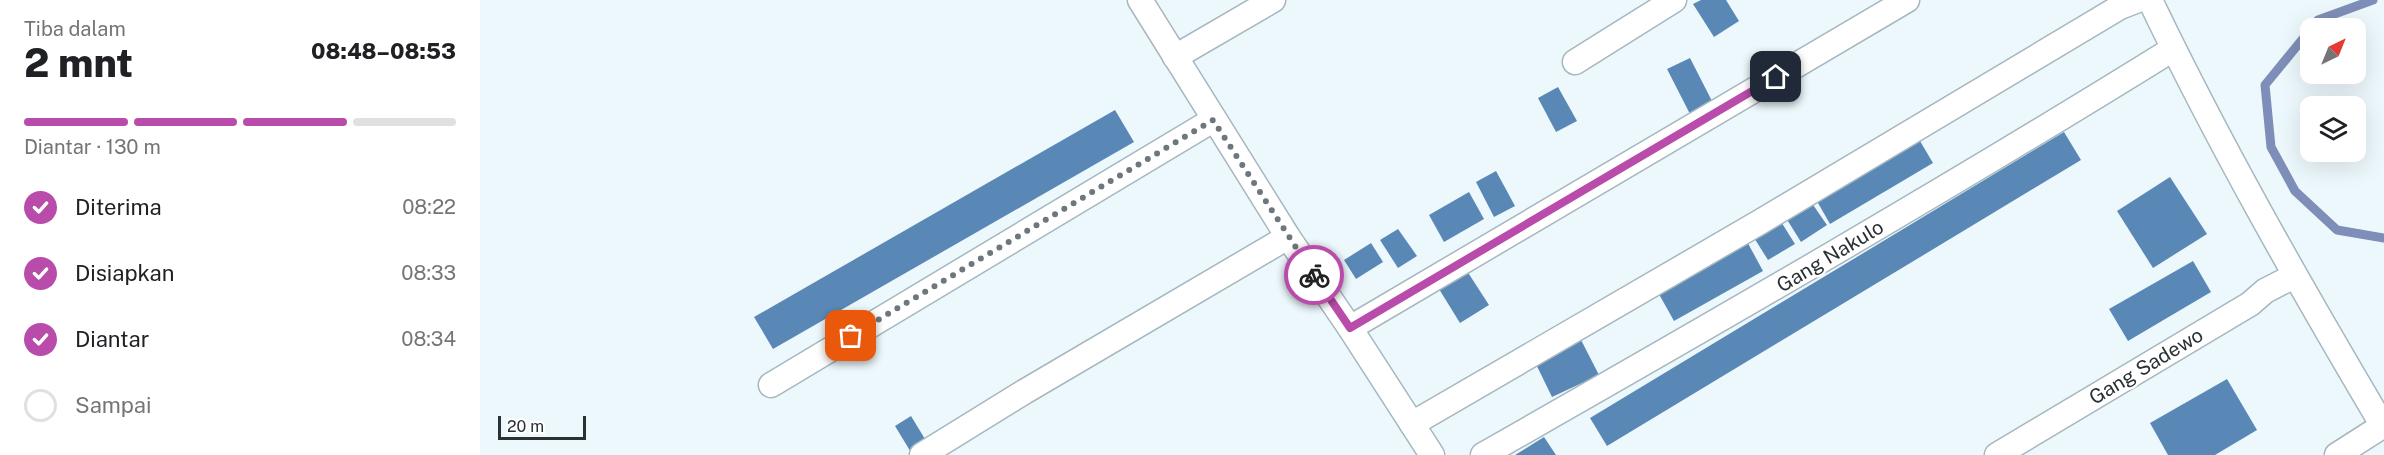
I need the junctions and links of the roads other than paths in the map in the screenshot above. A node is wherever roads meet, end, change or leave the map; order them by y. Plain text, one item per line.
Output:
1 (1140, 0) edge
2 (1273, 0) edge
3 (1674, 0) edge
4 (1906, 0) edge
5 (2138, 0) edge
6 (2150, 0) edge
7 (2173, 49) junction
8 (1175, 57) junction
9 (1575, 62) dead end
10 (1213, 120) junction
11 (1288, 237) junction
12 (2294, 276) junction
13 (1350, 328) junction
14 (771, 384) dead end
15 (1412, 424) junction
16 (2383, 426) edge
17 (922, 455) edge
18 (1432, 455) edge
19 (1483, 455) edge
20 (1997, 455) edge
21 (2337, 455) edge

1 - 8 street
2 - 8 street
3 - 9 street
4 - 13 street
5 - 15 street
6 - 7 street
7 - 12 street
7 - 19 street, Gang Nakulo
8 - 10 street
10 - 11 street
10 - 14 street
11 - 13 street
11 - 17 street
12 - 16 street
12 - 20 street, Gang Sadewo
13 - 15 street
15 - 18 street
16 - 21 street

